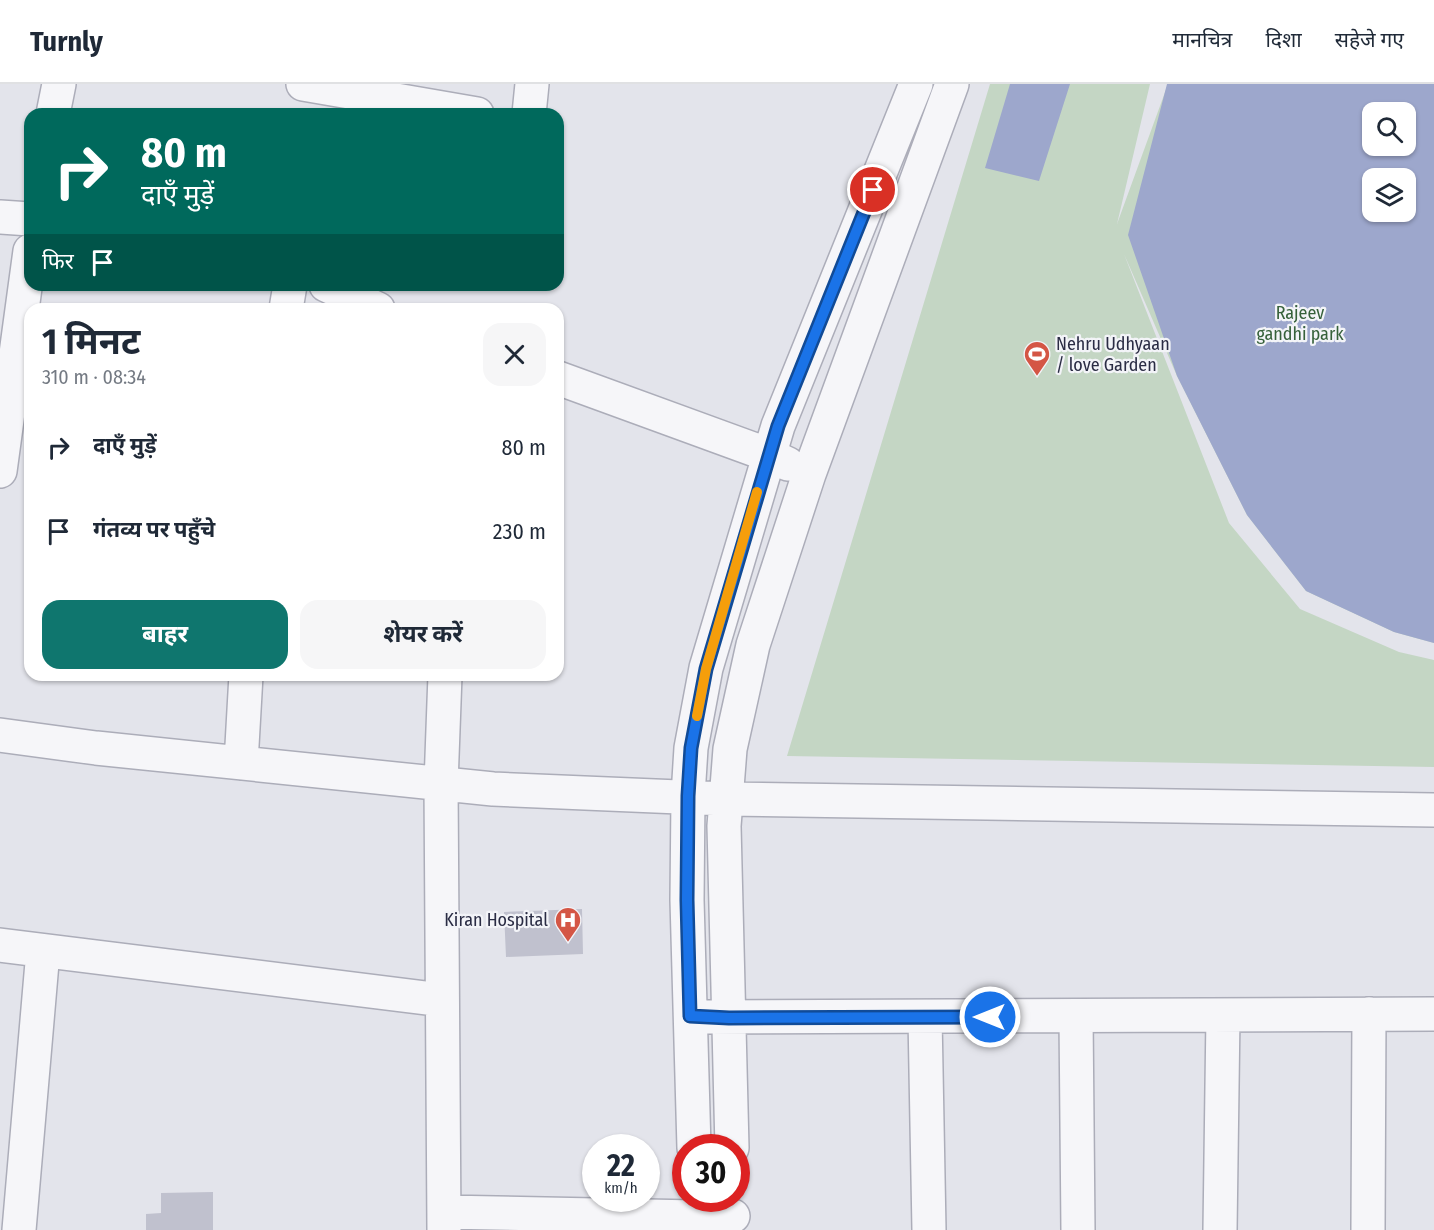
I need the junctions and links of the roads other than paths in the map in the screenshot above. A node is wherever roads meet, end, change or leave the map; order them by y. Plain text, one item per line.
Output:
1 (59, 84) edge
2 (303, 84) edge
3 (532, 84) edge
4 (916, 84) edge
5 (952, 84) edge
6 (54, 108) edge
7 (410, 108) edge
8 (530, 108) edge
9 (0, 217) edge
10 (24, 219) edge
11 (25, 291) edge
12 (346, 291) edge
13 (380, 301) edge
14 (564, 380) edge
15 (769, 454) junction
16 (0, 471) edge
17 (809, 474) junction
18 (246, 681) edge
19 (445, 681) edge
20 (0, 735) edge
21 (241, 763) junction
22 (441, 784) junction
23 (688, 796) junction
24 (726, 799) junction
25 (1434, 810) edge
26 (0, 945) edge
27 (43, 951) junction
28 (442, 1000) junction
29 (1369, 1014) junction
30 (1434, 1014) edge
31 (690, 1016) junction
32 (1076, 1016) junction
33 (1223, 1016) junction
34 (925, 1017) junction
35 (729, 1018) junction
36 (694, 1134) edge
37 (732, 1134) edge
38 (11, 1187) edge
39 (696, 1215) edge
40 (733, 1215) edge
41 (444, 1221) edge
42 (19, 1230) edge
43 (929, 1230) edge
44 (1078, 1230) edge
45 (1220, 1230) edge
46 (1368, 1230) edge

1 - 6 street
2 - 7 street
3 - 8 street
4 - 15 street
5 - 17 street
9 - 10 street
11 - 16 street
12 - 13 street
14 - 15 street
15 - 17 street
15 - 23 street
17 - 24 street
18 - 21 street
19 - 22 street
20 - 21 street
21 - 22 street
22 - 23 street
22 - 28 street
23 - 24 street
23 - 31 street
24 - 25 street
24 - 35 street
26 - 27 street
27 - 28 street
27 - 38 street
28 - 41 street
29 - 30 street
29 - 33 street
29 - 46 street
31 - 35 street
31 - 36 street
32 - 33 street
32 - 34 street
32 - 44 street
33 - 45 street
34 - 35 street
34 - 43 street
35 - 37 street
38 - 42 street
39 - 40 street
39 - 41 street

